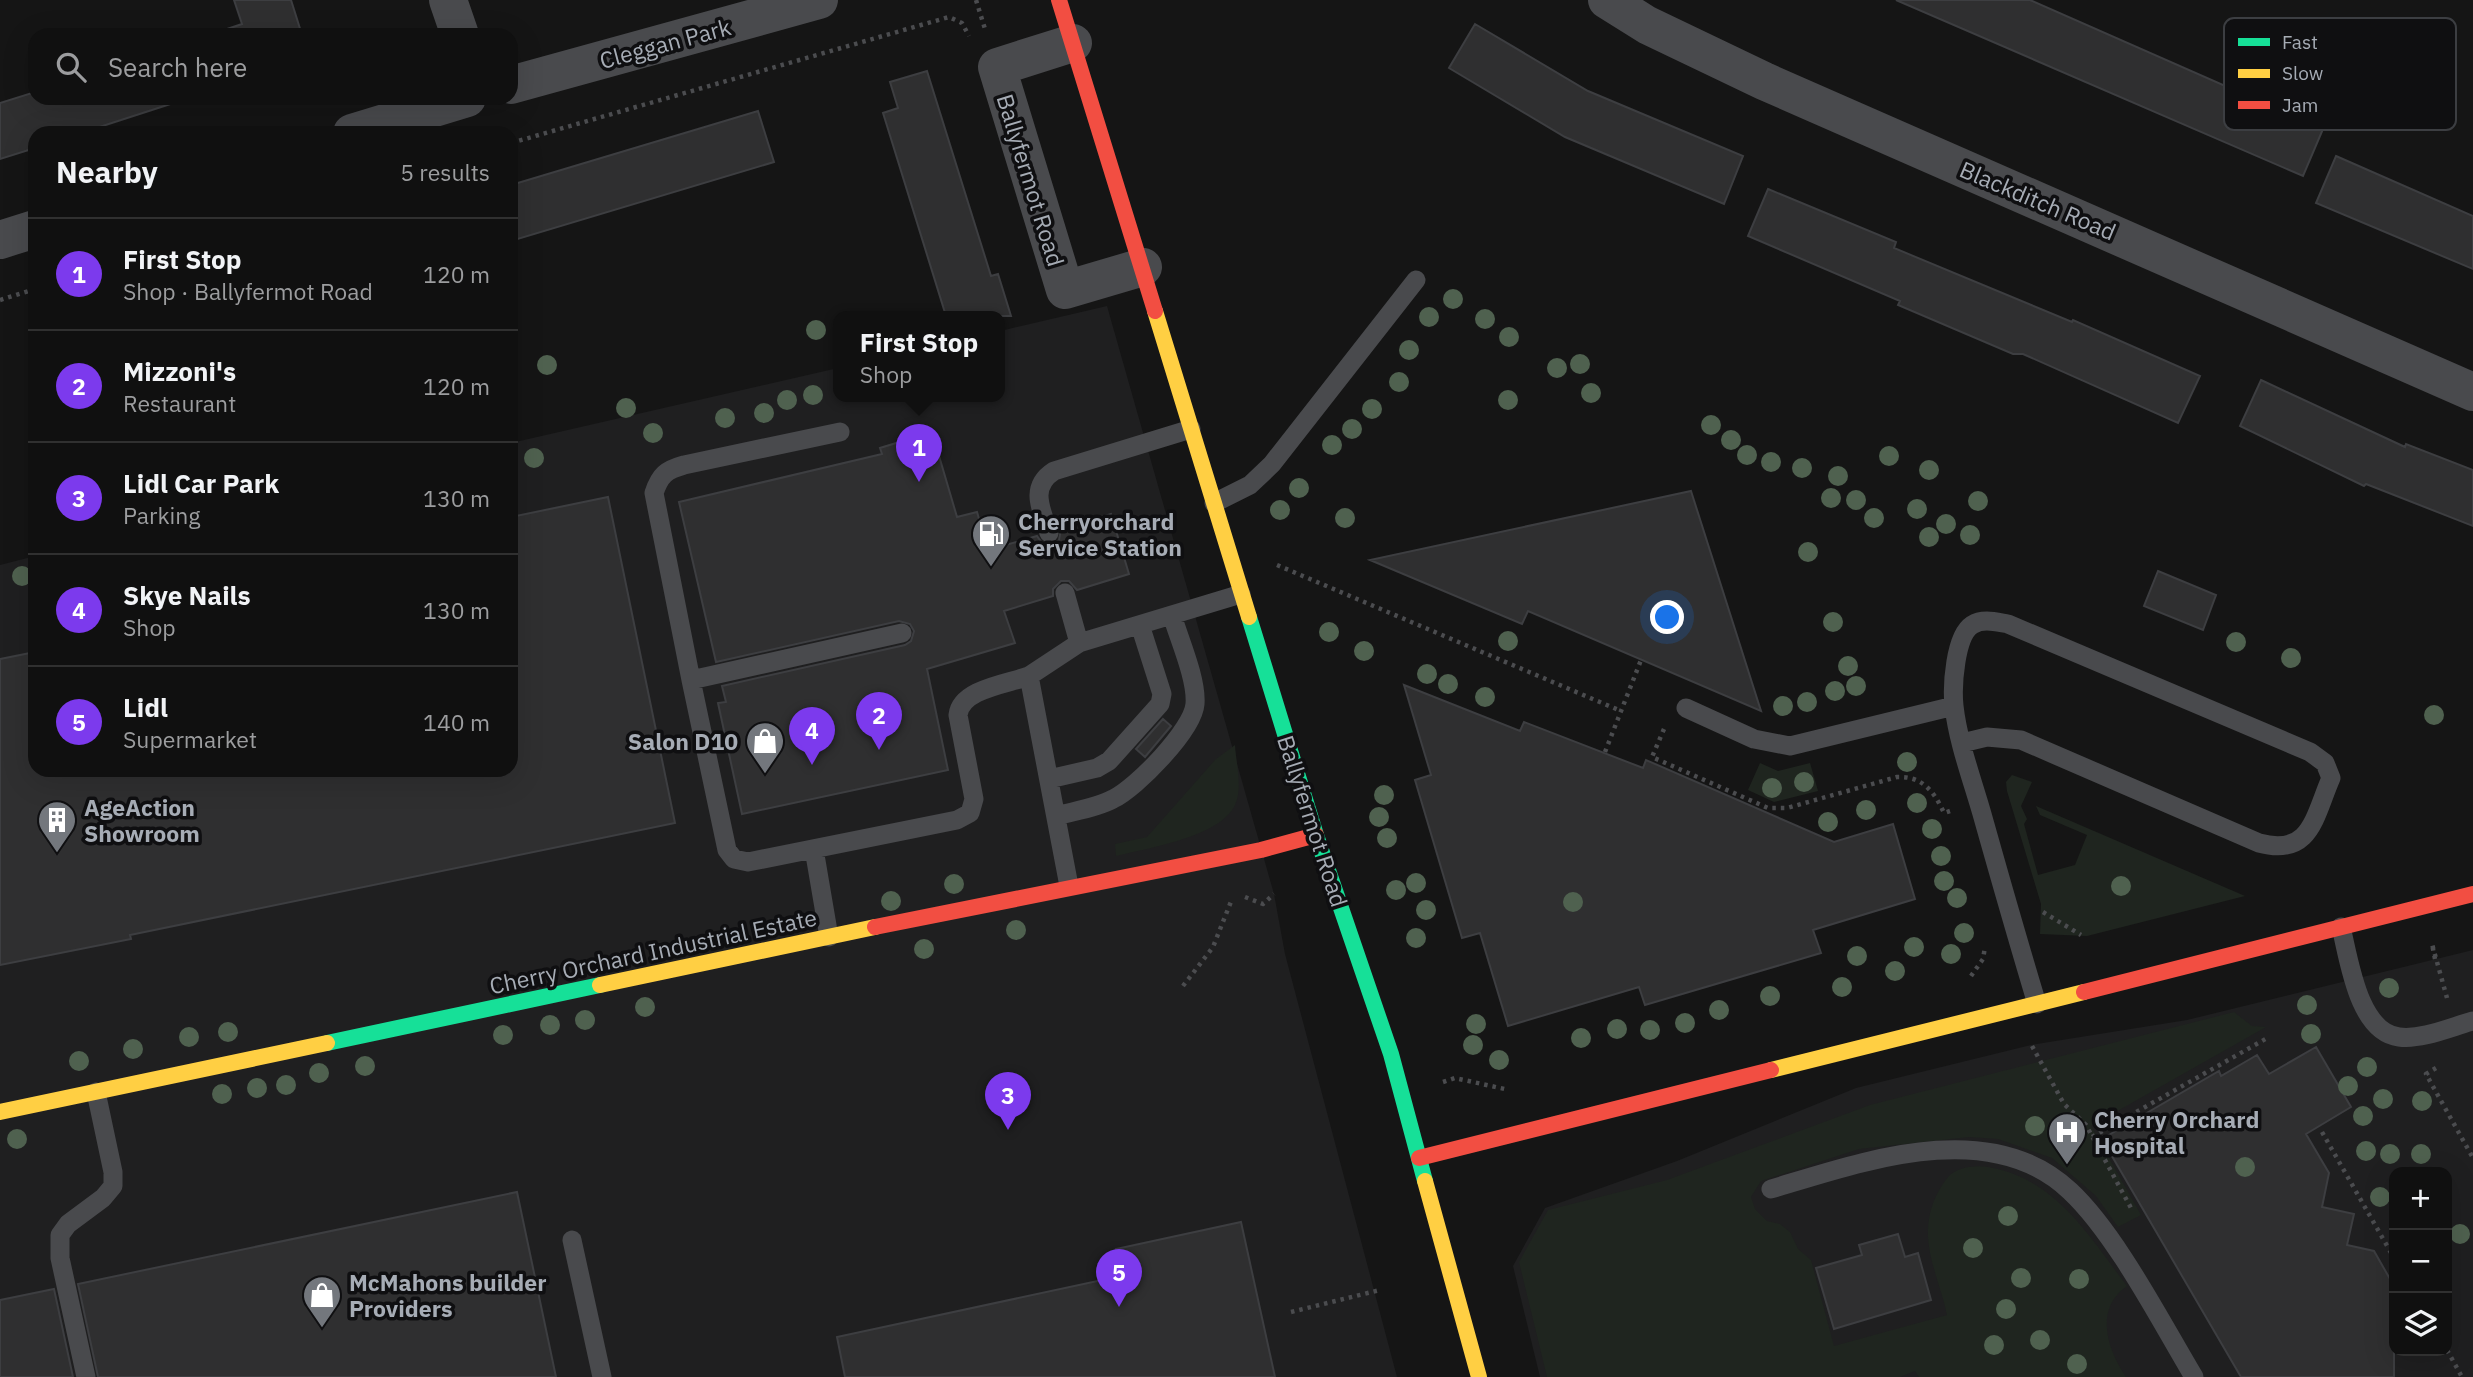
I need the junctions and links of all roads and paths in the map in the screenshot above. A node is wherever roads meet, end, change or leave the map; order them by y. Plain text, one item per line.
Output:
1 (448, 0) edge
2 (819, 0) edge
3 (1059, 0) edge
4 (1607, 0) edge
5 (458, 28) edge
6 (1073, 43) junction
7 (974, 45) dead end
8 (518, 83) edge
9 (444, 105) edge
10 (375, 126) edge
11 (518, 141) edge
12 (28, 231) edge
13 (0, 240) edge
14 (1143, 267) junction
15 (1416, 279) dead end
16 (28, 291) edge
17 (0, 300) edge
18 (2473, 392) edge
19 (1191, 429) junction
20 (840, 432) dead end
21 (1214, 503) junction
22 (1049, 533) dead end
23 (1229, 552) junction
24 (1065, 593) dead end
25 (1241, 594) junction
26 (1172, 615) junction
27 (1140, 625) junction
28 (902, 634) dead end
29 (1079, 643) junction
30 (1641, 660) dead end
31 (1029, 676) junction
32 (691, 680) junction
33 (1954, 706) junction
34 (1686, 708) dead end
35 (1621, 711) junction
36 (1962, 743) junction
37 (1605, 752) dead end
38 (1049, 779) junction
39 (1952, 810) dead end
40 (1056, 816) junction
41 (1956, 823) dead end
42 (1316, 835) junction
43 (814, 849) junction
44 (1069, 886) junction
45 (1274, 894) dead end
46 (2473, 894) edge
47 (2341, 928) junction
48 (829, 937) junction
49 (1985, 939) dead end
50 (1961, 983) dead end
51 (1184, 986) dead end
52 (2037, 1004) junction
53 (2473, 1021) edge
54 (2269, 1037) dead end
55 (2446, 1065) dead end
56 (1516, 1091) dead end
57 (96, 1092) junction
58 (1402, 1093) junction
59 (0, 1112) edge
60 (2322, 1132) dead end
61 (2092, 1137) junction
62 (1419, 1158) junction
63 (2473, 1158) edge
64 (1771, 1189) dead end
65 (2104, 1232) junction
66 (572, 1240) dead end
67 (2389, 1249) edge
68 (1380, 1290) dead end
69 (1291, 1312) dead end
70 (2450, 1356) edge
71 (86, 1377) edge
72 (602, 1377) edge
73 (1479, 1377) edge
74 (2194, 1377) edge
75 (2462, 1377) edge

1 - 5 street
2 - 8 street, Cleggan Park
3 - 6 street, Ballyfermot Road
4 - 18 street, Blackditch Road
6 - 14 street, Ballyfermot Road
6 - 14 street, Ballyfermot Road
7 - 11 path
9 - 10 street
12 - 13 street
14 - 19 street, Ballyfermot Road
15 - 21 lane
16 - 17 path
19 - 21 street, Ballyfermot Road
19 - 22 lane
20 - 32 lane
21 - 23 street, Ballyfermot Road
23 - 25 street, Ballyfermot Road
23 - 35 path
24 - 29 lane
25 - 26 lane
25 - 42 street, Ballyfermot Road
26 - 27 lane
26 - 40 lane
27 - 29 lane
27 - 38 lane
28 - 32 lane
29 - 31 lane
30 - 35 path
31 - 38 lane
31 - 43 lane
32 - 43 lane
33 - 34 lane
33 - 36 lane
33 - 36 lane
35 - 37 path
36 - 52 lane
38 - 40 lane
39 - 41 path
40 - 44 lane
42 - 44 street, Cherry Orchard Industrial Estate
42 - 58 street, Ballyfermot Road
43 - 48 lane
44 - 48 street, Cherry Orchard Industrial Estate
45 - 51 path
46 - 47 street
47 - 52 street
47 - 53 lane
48 - 57 street, Cherry Orchard Industrial Estate
49 - 50 path
52 - 61 path
52 - 62 street
54 - 61 path
55 - 63 path
56 - 58 path
57 - 59 street, Cherry Orchard Industrial Estate
57 - 71 lane
58 - 62 street, Ballyfermot Road
60 - 67 path
61 - 65 path
62 - 73 street, Ballyfermot Road
64 - 65 lane
65 - 74 lane
66 - 72 lane
68 - 69 path
70 - 75 path

